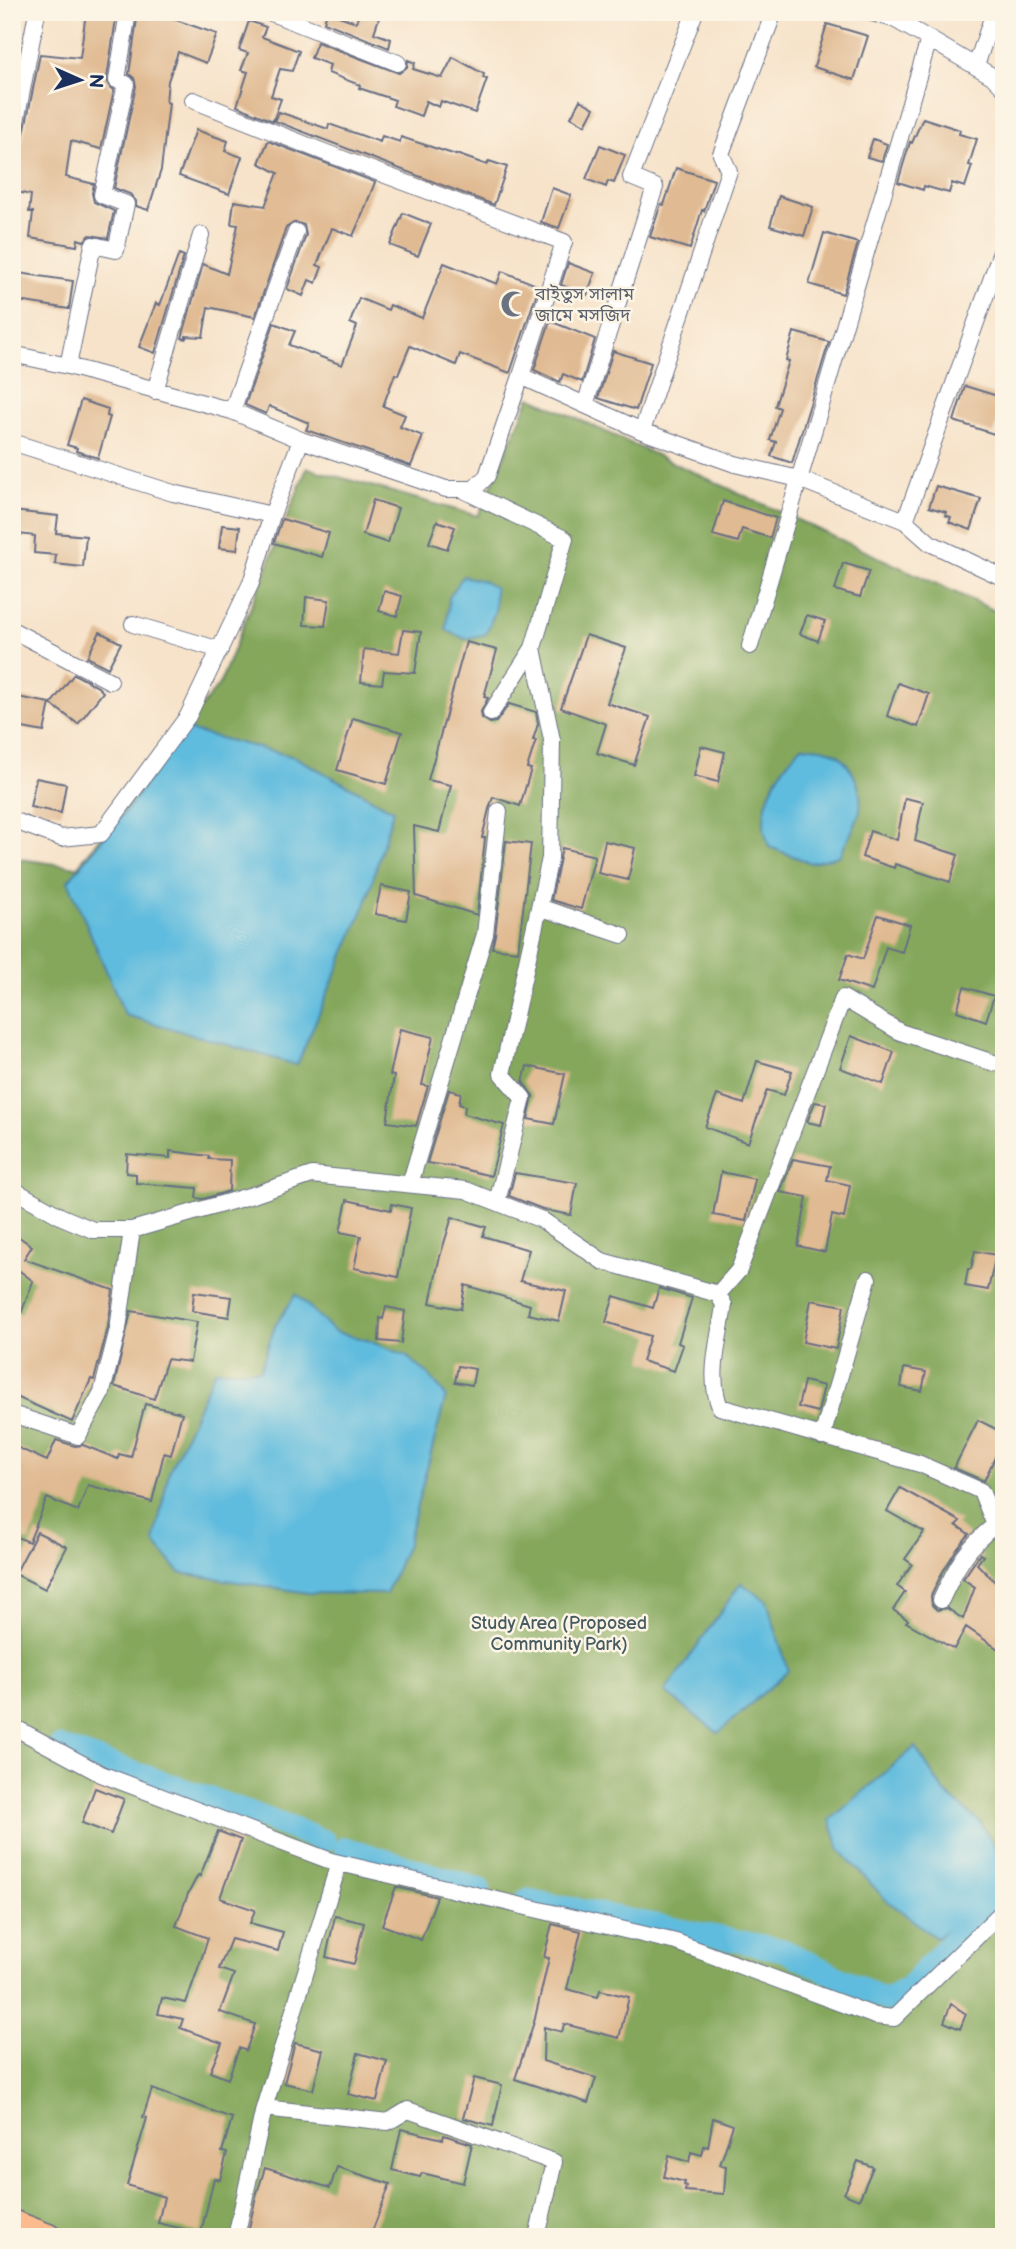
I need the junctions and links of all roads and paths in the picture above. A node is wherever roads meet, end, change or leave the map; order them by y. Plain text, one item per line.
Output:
1 (37, 12) edge
2 (128, 12) edge
3 (269, 12) edge
4 (695, 12) edge
5 (774, 12) edge
6 (869, 12) edge
7 (994, 12) edge
8 (929, 39) junction
9 (398, 63) dead end
10 (976, 66) junction
11 (1004, 88) edge
12 (193, 100) dead end
13 (12, 142) edge
14 (296, 232) dead end
15 (201, 235) dead end
16 (1004, 244) edge
17 (12, 354) edge
18 (68, 366) junction
19 (521, 376) junction
20 (155, 391) junction
21 (585, 405) junction
22 (232, 411) junction
23 (642, 431) junction
24 (301, 440) junction
25 (12, 442) edge
26 (799, 479) junction
27 (461, 489) junction
28 (272, 515) junction
29 (905, 521) junction
30 (1004, 578) edge
31 (133, 624) dead end
32 (12, 630) edge
33 (750, 646) dead end
34 (533, 648) junction
35 (220, 650) junction
36 (110, 681) dead end
37 (491, 713) dead end
38 (499, 811) dead end
39 (12, 820) edge
40 (540, 907) junction
41 (622, 935) dead end
42 (994, 1063) dead end
43 (410, 1184) junction
44 (12, 1189) edge
45 (497, 1202) junction
46 (132, 1230) junction
47 (868, 1279) dead end
48 (718, 1294) junction
49 (12, 1414) edge
50 (822, 1437) junction
51 (1000, 1529) edge
52 (941, 1600) dead end
53 (12, 1726) edge
54 (339, 1863) junction
55 (1004, 1910) edge
56 (264, 2108) junction
57 (12, 2223) edge
58 (48, 2237) edge
59 (236, 2237) edge
60 (537, 2237) edge

1 - 13 street
2 - 18 street
3 - 9 street
4 - 21 street
5 - 23 street
6 - 8 street
7 - 10 street
8 - 10 street
8 - 26 street
10 - 11 street
12 - 19 street
14 - 22 street
15 - 20 street
16 - 29 street
17 - 18 street
18 - 20 street
19 - 21 street
19 - 27 street
20 - 22 street
21 - 23 street
22 - 24 street
23 - 26 street
24 - 27 street
24 - 28 street
25 - 28 street
26 - 29 street
26 - 33 street
27 - 34 street
28 - 35 street
29 - 30 street
31 - 35 street
32 - 36 street
34 - 37 street
34 - 40 street
35 - 39 street
38 - 43 street
40 - 41 street
40 - 45 street
42 - 48 street
43 - 45 street
43 - 46 street
44 - 46 street
45 - 48 street
46 - 49 street
47 - 50 street
48 - 50 street
50 - 51 street
51 - 52 street
53 - 54 street
54 - 55 street
54 - 56 street
56 - 59 street
56 - 60 street
57 - 58 main road

